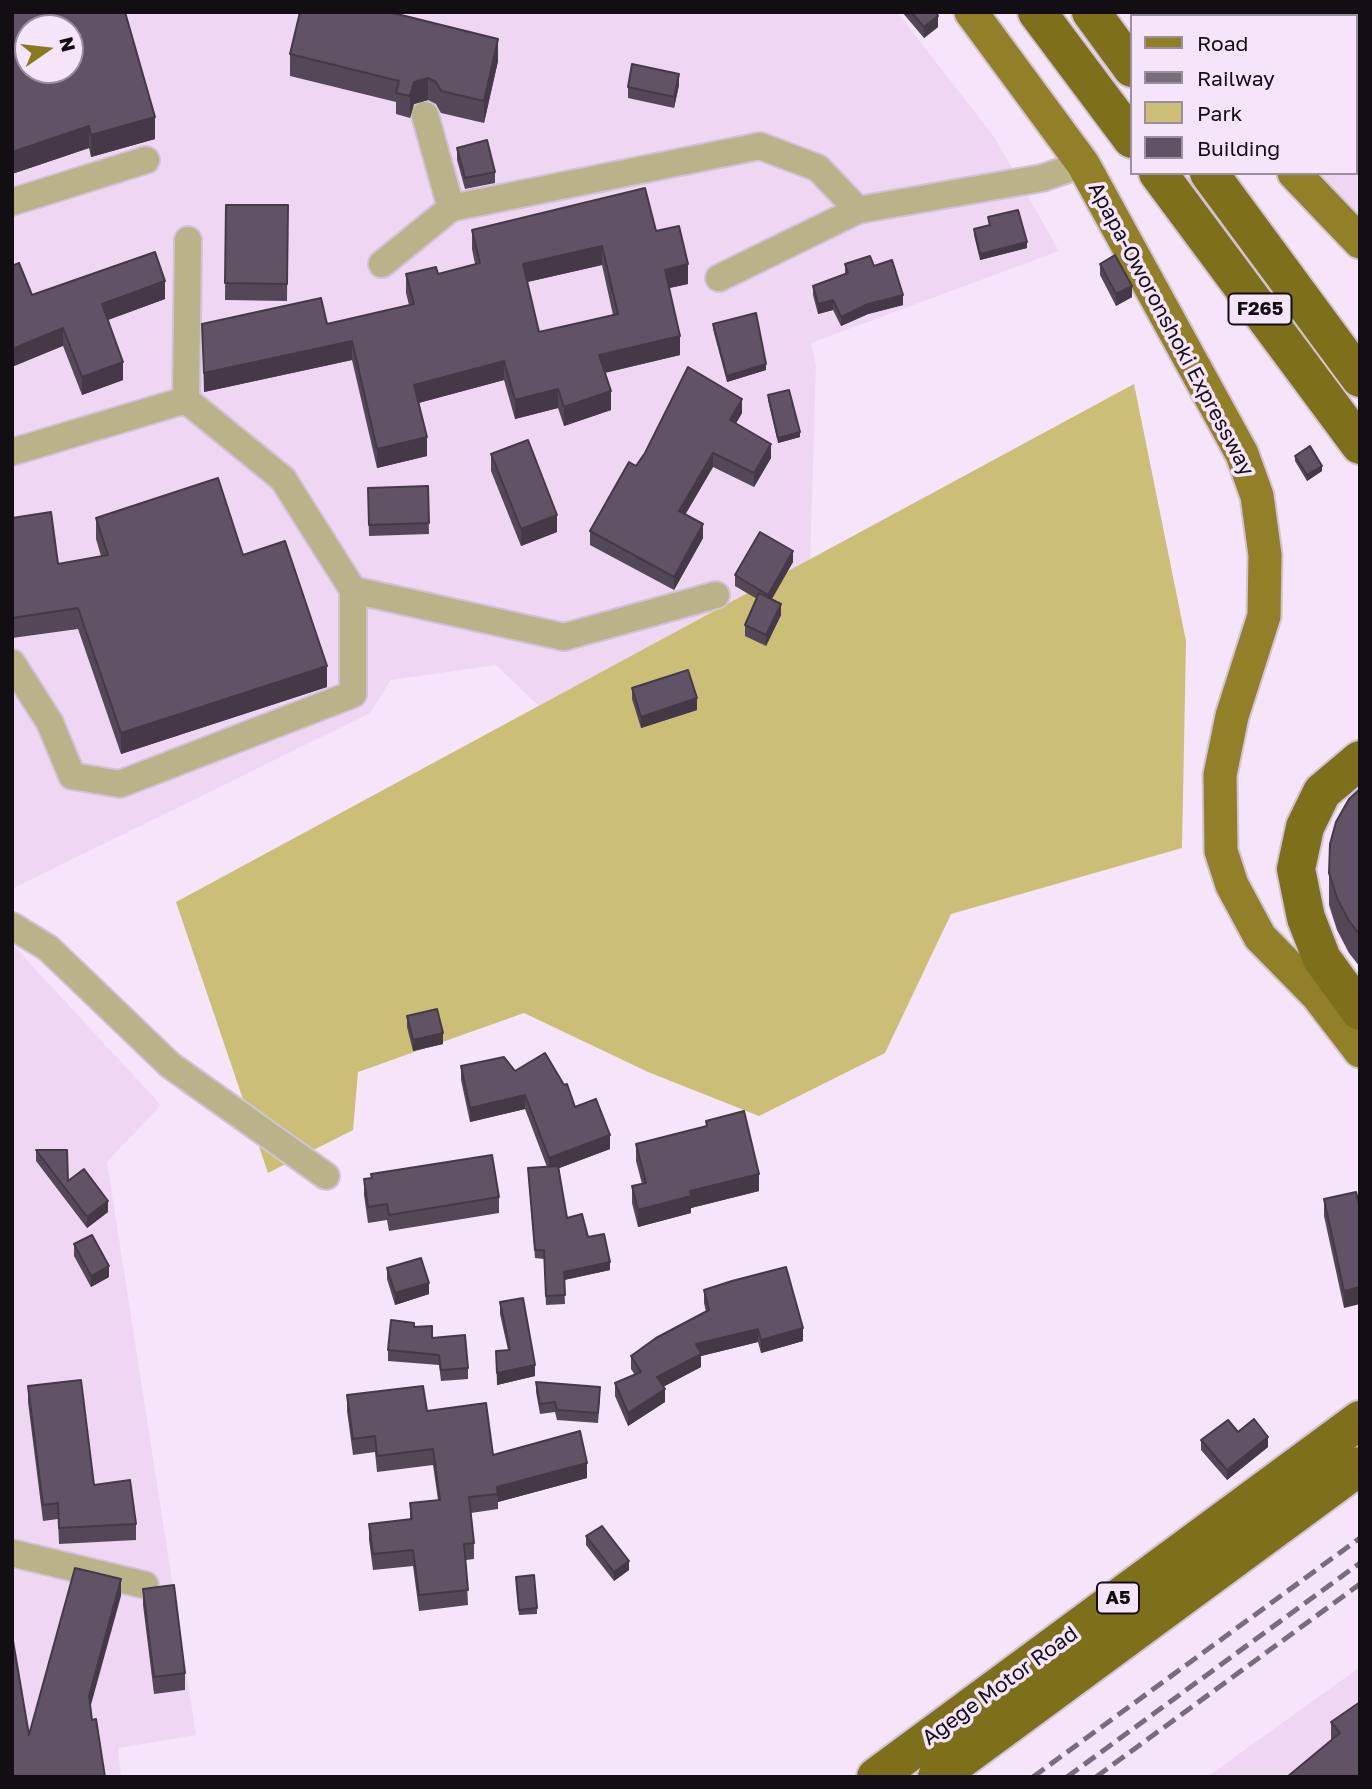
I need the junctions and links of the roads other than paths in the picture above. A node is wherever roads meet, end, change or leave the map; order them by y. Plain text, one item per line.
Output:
1 (971, 12) edge
2 (1037, 12) edge
3 (1091, 12) edge
4 (1130, 65) edge
5 (425, 115) dead end
6 (1130, 136) edge
7 (146, 160) dead end
8 (1083, 164) junction
9 (1159, 175) edge
10 (1210, 175) edge
11 (1296, 175) edge
12 (12, 202) edge
13 (451, 208) junction
14 (858, 210) junction
15 (188, 240) dead end
16 (1360, 242) edge
17 (382, 264) dead end
18 (719, 278) dead end
19 (1360, 378) edge
20 (186, 400) junction
21 (1360, 445) edge
22 (12, 452) edge
23 (353, 590) junction
24 (716, 595) dead end
25 (12, 663) edge
26 (1360, 760) edge
27 (12, 926) edge
28 (1360, 1011) edge
29 (1360, 1051) edge
30 (326, 1177) dead end
31 (1360, 1420) edge
32 (1360, 1466) edge
33 (12, 1553) edge
34 (145, 1585) dead end
35 (1125, 1616) junction
36 (876, 1777) edge
37 (937, 1777) edge

1 - 8 main road, Apapa-Oworonshoki Expressway
2 - 6 highway
3 - 4 highway
5 - 13 lane
7 - 12 lane
8 - 14 lane
8 - 29 main road, Apapa-Oworonshoki Expressway
9 - 21 highway, F265
10 - 19 highway, F265
11 - 16 main road
13 - 14 lane
13 - 17 lane
14 - 18 lane
15 - 20 lane
20 - 22 lane
20 - 23 lane
23 - 24 lane
23 - 25 lane
26 - 28 highway
27 - 30 lane
31 - 35 highway, Agege Motor Road / A5
32 - 35 highway, Agege Motor Road / A5
33 - 34 lane
35 - 36 highway, Agege Motor Road / A5
35 - 37 highway, Agege Motor Road / A5

